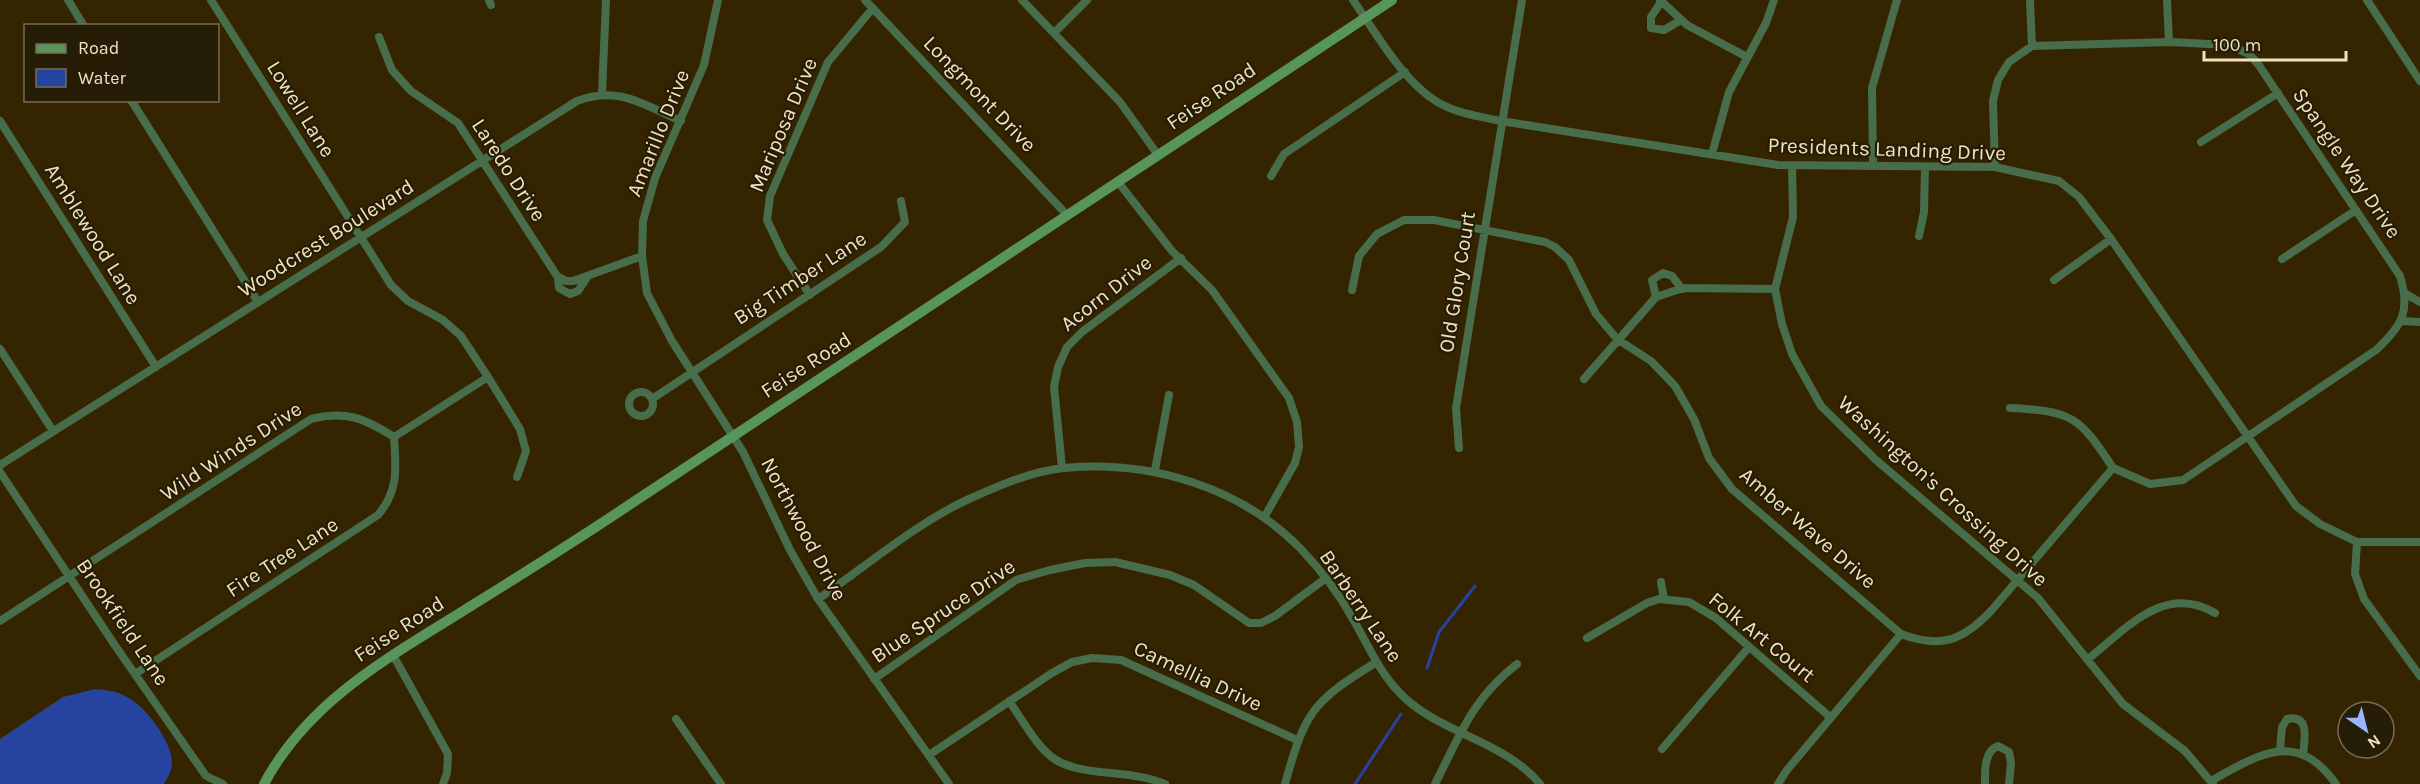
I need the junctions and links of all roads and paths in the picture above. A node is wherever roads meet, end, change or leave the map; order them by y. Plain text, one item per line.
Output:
1 (68, 0) edge
2 (211, 0) edge
3 (606, 0) edge
4 (718, 0) edge
5 (866, 0) edge
6 (1023, 0) edge
7 (1087, 0) edge
8 (1353, 0) edge
9 (1392, 0) edge
10 (1522, 0) edge
11 (1774, 0) edge
12 (1897, 0) edge
13 (2030, 0) edge
14 (2167, 0) edge
15 (2367, 0) edge
16 (1660, 1) edge
17 (873, 8) junction
18 (1366, 17) junction
19 (1681, 20) junction
20 (83, 24) edge
21 (1054, 33) junction
22 (379, 37) dead end
23 (2169, 42) junction
24 (2032, 46) junction
25 (1747, 57) junction
26 (1405, 72) junction
27 (2420, 81) edge
28 (602, 93) junction
29 (2278, 93) junction
30 (132, 102) edge
31 (0, 121) edge
32 (681, 121) junction
33 (1501, 121) junction
34 (2201, 142) dead end
35 (1712, 154) junction
36 (1158, 155) junction
37 (483, 161) junction
38 (1873, 165) junction
39 (1792, 166) junction
40 (1925, 167) junction
41 (1995, 167) junction
42 (1271, 176) dead end
43 (1118, 182) junction
44 (901, 201) dead end
45 (2356, 210) junction
46 (1067, 215) junction
47 (1484, 230) junction
48 (1919, 236) dead end
49 (361, 238) junction
50 (2111, 239) junction
51 (642, 256) junction
52 (1180, 258) junction
53 (2282, 259) dead end
54 (588, 276) junction
55 (558, 277) junction
56 (2054, 280) dead end
57 (1682, 289) junction
58 (1775, 289) junction
59 (1352, 290) dead end
60 (2406, 294) junction
61 (810, 295) junction
62 (1656, 297) junction
63 (258, 302) junction
64 (2420, 302) edge
65 (2402, 321) junction
66 (2420, 322) edge
67 (1617, 339) junction
68 (0, 349) edge
69 (156, 367) junction
70 (692, 372) junction
71 (488, 377) junction
72 (1584, 378) dead end
73 (1169, 395) dead end
74 (652, 399) dead end
75 (2010, 408) dead end
76 (53, 431) junction
77 (733, 436) junction
78 (394, 437) junction
79 (2247, 438) junction
80 (1459, 448) dead end
81 (0, 465) edge
82 (1062, 468) junction
83 (2113, 468) junction
84 (1155, 471) junction
85 (0, 472) edge
86 (517, 477) dead end
87 (1265, 516) junction
88 (2357, 542) junction
89 (2420, 542) edge
90 (71, 577) junction
91 (1326, 578) junction
92 (2018, 580) junction
93 (1661, 582) dead end
94 (818, 599) junction
95 (1664, 599) junction
96 (2215, 613) dead end
97 (0, 621) edge
98 (1901, 634) junction
99 (1587, 638) dead end
100 (1749, 647) junction
101 (393, 656) junction
102 (2088, 659) junction
103 (1376, 663) junction
104 (1517, 664) dead end
105 (135, 674) junction
106 (2420, 676) edge
107 (874, 679) junction
108 (1009, 701) junction
109 (1830, 717) junction
110 (676, 719) dead end
111 (1461, 732) junction
112 (1297, 740) junction
113 (1662, 749) dead end
114 (2280, 750) junction
115 (929, 755) junction
116 (2303, 755) junction
117 (2212, 782) edge
118 (223, 784) edge
119 (264, 784) edge
120 (443, 784) edge
121 (721, 784) edge
122 (949, 784) edge
123 (1165, 784) edge
124 (1285, 784) edge
125 (1435, 784) edge
126 (1540, 784) edge
127 (1778, 784) edge
128 (1985, 784) edge
129 (2009, 784) edge
130 (2336, 784) edge

1 - 20 street
2 - 49 street, Lowell Lane
3 - 28 street
4 - 32 street, Amarillo Drive
5 - 17 street, Longmont Drive
6 - 21 street
7 - 21 street
8 - 18 street, Presidents Landing Drive
9 - 18 main road, Feise Road
10 - 33 street, Old Glory Court
11 - 25 street
12 - 38 street
13 - 24 street
14 - 23 street
15 - 27 street
16 - 19 street
16 - 19 street
17 - 46 street, Longmont Drive
17 - 61 street, Mariposa Drive
18 - 26 street, Presidents Landing Drive
18 - 36 main road, Feise Road
19 - 25 street
21 - 36 street
22 - 37 street, Laredo Drive
23 - 24 street, Spangle Way Drive
23 - 29 street, Spangle Way Drive
24 - 41 street
25 - 35 street
26 - 33 street, Presidents Landing Drive
26 - 42 street
28 - 32 street
28 - 37 street, Woodcrest Boulevard
29 - 34 street
29 - 45 street, Spangle Way Drive
30 - 63 street
31 - 69 street, Amblewood Lane
32 - 51 street, Amarillo Drive
33 - 35 street, Presidents Landing Drive
33 - 47 street, Old Glory Court
35 - 39 street, Presidents Landing Drive
36 - 43 main road, Feise Road
37 - 49 street, Woodcrest Boulevard
37 - 55 street, Laredo Drive
38 - 39 street, Presidents Landing Drive
38 - 40 street, Presidents Landing Drive
39 - 58 street, Washington's Crossing Drive
40 - 41 street, Presidents Landing Drive
40 - 48 street
41 - 50 street, Presidents Landing Drive
43 - 46 main road, Feise Road
43 - 52 street
44 - 61 street, Big Timber Lane
45 - 53 street
45 - 60 street, Spangle Way Drive
46 - 77 main road, Feise Road
47 - 59 street, Amber Wave Drive
47 - 67 street, Amber Wave Drive
47 - 80 street, Old Glory Court
49 - 63 street, Woodcrest Boulevard
49 - 71 street, Lowell Lane
50 - 56 street
50 - 79 street, Presidents Landing Drive
51 - 54 street, Laredo Drive
51 - 70 street, Amarillo Drive
52 - 82 street, Acorn Drive
52 - 87 street
54 - 55 street, Laredo Drive
54 - 55 street, Laredo Drive
57 - 58 street
57 - 62 street
57 - 62 street
58 - 92 street, Washington's Crossing Drive
60 - 64 street
60 - 65 street
61 - 70 street, Big Timber Lane
62 - 67 street
63 - 69 street, Woodcrest Boulevard
65 - 66 street
65 - 79 street
67 - 72 street
67 - 98 street, Amber Wave Drive
68 - 76 street
69 - 76 street, Woodcrest Boulevard
70 - 74 street, Big Timber Lane
70 - 77 street, Amarillo Drive
71 - 78 street
71 - 86 street, Lowell Lane
73 - 84 street
75 - 83 street
76 - 81 street, Woodcrest Boulevard
77 - 94 street, Northwood Drive
77 - 101 main road, Feise Road
78 - 90 street, Wild Winds Drive
78 - 105 street, Fire Tree Lane
79 - 83 street
79 - 88 street, Presidents Landing Drive
82 - 84 street, Barberry Lane
82 - 94 street, Barberry Lane
83 - 92 street, Amber Wave Drive
84 - 87 street, Barberry Lane
85 - 90 street, Brookfield Lane
87 - 91 street, Barberry Lane
88 - 89 street, Presidents Landing Drive
88 - 106 street
90 - 97 street, Wild Winds Drive
90 - 105 street, Brookfield Lane
91 - 103 street, Barberry Lane
91 - 107 street, Blue Spruce Drive
92 - 98 street, Amber Wave Drive
92 - 102 street, Washington's Crossing Drive
93 - 95 street
94 - 107 street, Northwood Drive
95 - 99 street, Folk Art Court
95 - 100 street, Folk Art Court
96 - 102 street
98 - 109 street
100 - 109 street, Folk Art Court
100 - 113 street
101 - 119 main road, Feise Road
101 - 120 street
102 - 117 street, Washington's Crossing Drive
103 - 111 street, Barberry Lane
103 - 112 street
104 - 111 street
105 - 118 street, Brookfield Lane
107 - 115 street, Northwood Drive
108 - 112 street, Camellia Drive
108 - 115 street, Camellia Drive
108 - 123 street
109 - 127 street
110 - 121 street
111 - 125 street
111 - 126 street, Barberry Lane
112 - 124 street
114 - 116 street
114 - 116 street
114 - 117 street
115 - 122 street, Northwood Drive
116 - 130 street
128 - 129 street

